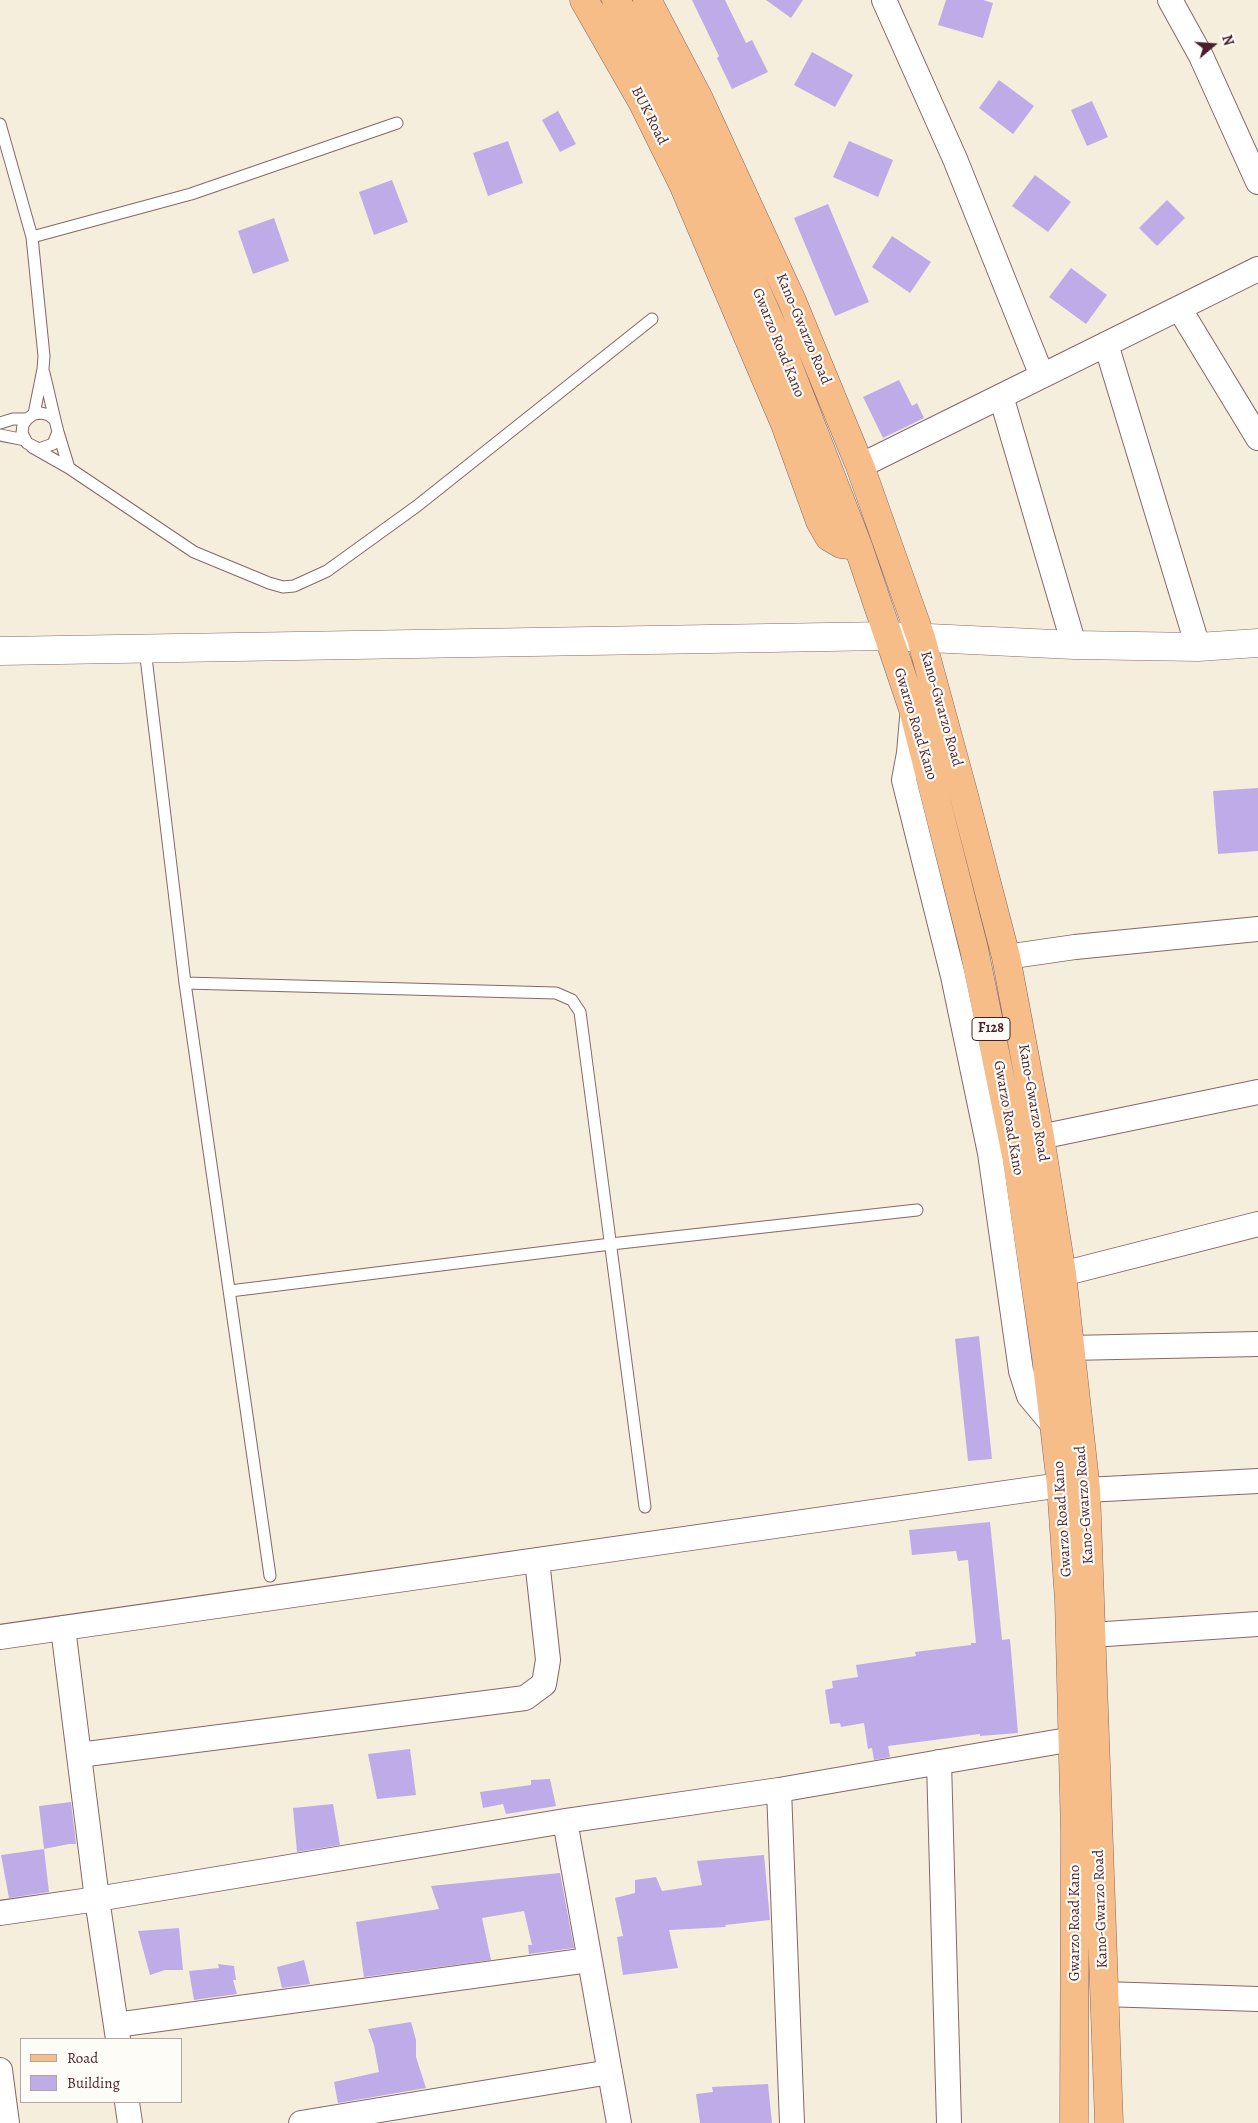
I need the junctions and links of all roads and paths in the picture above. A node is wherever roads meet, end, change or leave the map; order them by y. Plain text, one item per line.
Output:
1 (584, 0) edge
2 (616, 0) edge
3 (648, 0) edge
4 (884, 0) edge
5 (1170, 0) edge
6 (398, 123) dead end
7 (0, 124) edge
8 (1258, 182) edge
9 (721, 210) junction
10 (706, 235) junction
11 (32, 237) junction
12 (1258, 269) edge
13 (1179, 308) junction
14 (652, 319) dead end
15 (1106, 344) junction
16 (43, 369) junction
17 (1042, 376) junction
18 (1001, 396) junction
19 (30, 416) junction
20 (55, 420) junction
21 (0, 422) edge
22 (58, 432) junction
23 (0, 435) edge
24 (1258, 438) edge
25 (29, 444) junction
26 (860, 466) junction
27 (69, 468) junction
28 (858, 546) junction
29 (887, 636) junction
30 (921, 638) junction
31 (1258, 643) edge
32 (1074, 645) junction
33 (1198, 647) junction
34 (145, 649) junction
35 (0, 651) edge
36 (1258, 929) edge
37 (1006, 957) junction
38 (185, 983) junction
39 (1258, 1092) edge
40 (1040, 1137) junction
41 (917, 1210) dead end
42 (1258, 1224) edge
43 (611, 1244) junction
44 (1062, 1274) junction
45 (230, 1291) junction
46 (1258, 1344) edge
47 (1069, 1348) junction
48 (1258, 1481) edge
49 (1074, 1488) junction
50 (646, 1507) dead end
51 (537, 1560) junction
52 (270, 1576) dead end
53 (1258, 1624) edge
54 (62, 1628) junction
55 (1091, 1634) junction
56 (0, 1637) edge
57 (1073, 1739) junction
58 (79, 1755) junction
59 (939, 1762) junction
60 (779, 1790) junction
61 (565, 1821) junction
62 (97, 1899) junction
63 (0, 1913) edge
64 (589, 1960) junction
65 (1103, 1994) junction
66 (1258, 1999) edge
67 (117, 2032) edge
68 (610, 2072) junction
69 (1, 2077) edge
70 (127, 2103) edge
71 (8, 2123) edge
72 (130, 2123) edge
73 (301, 2123) edge
74 (619, 2123) edge
75 (792, 2123) edge
76 (949, 2123) edge
77 (1074, 2123) edge
78 (1109, 2123) edge

1 - 10 main road, BUK Road
2 - 9 main road, Gwarzo Road Kano / F128
3 - 26 main road, Kano-Gwarzo Road / F128
4 - 17 street
5 - 8 street
6 - 11 lane
7 - 11 lane
9 - 10 main road
9 - 28 main road, Gwarzo Road Kano / F128
10 - 28 main road, BUK Road
11 - 16 lane
12 - 13 street
13 - 15 street
13 - 24 street
14 - 27 lane
15 - 17 street
15 - 33 street
16 - 19 lane
16 - 20 lane
17 - 18 street
18 - 26 street
18 - 32 street
19 - 20 lane
19 - 21 lane
19 - 25 lane
20 - 22 lane
22 - 25 lane
22 - 27 lane
23 - 25 lane
25 - 27 lane
26 - 30 main road, Kano-Gwarzo Road / F128
28 - 29 main road, Gwarzo Road Kano / F128
29 - 30 street
29 - 34 street
29 - 49 main road, Gwarzo Road Kano / F128
30 - 32 street
30 - 37 main road, Kano-Gwarzo Road / F128
31 - 33 street
32 - 33 street
34 - 35 street
34 - 38 lane
36 - 37 street
37 - 40 main road, Kano-Gwarzo Road / F128
38 - 43 lane
38 - 45 lane
39 - 40 street
40 - 44 main road, Kano-Gwarzo Road / F128
41 - 43 lane
42 - 44 street
43 - 45 lane
43 - 50 lane
44 - 47 main road, Kano-Gwarzo Road / F128
45 - 52 lane
46 - 47 street
47 - 49 main road, Kano-Gwarzo Road / F128
48 - 49 street
49 - 51 street
49 - 55 main road, Kano-Gwarzo Road / F128
49 - 57 main road, Gwarzo Road Kano / F128
51 - 54 street
51 - 58 street
53 - 55 street
54 - 56 street
54 - 58 street
55 - 65 main road, Kano-Gwarzo Road / F128
57 - 59 street
57 - 77 main road, Gwarzo Road Kano / F128
58 - 62 street
59 - 60 street
59 - 76 street
60 - 61 street
60 - 75 street
61 - 62 street
61 - 64 street
62 - 63 street
62 - 67 street
64 - 67 street
64 - 68 street
65 - 66 street
65 - 78 main road, Kano-Gwarzo Road / F128
68 - 73 street
68 - 74 street
69 - 71 street
70 - 72 street

